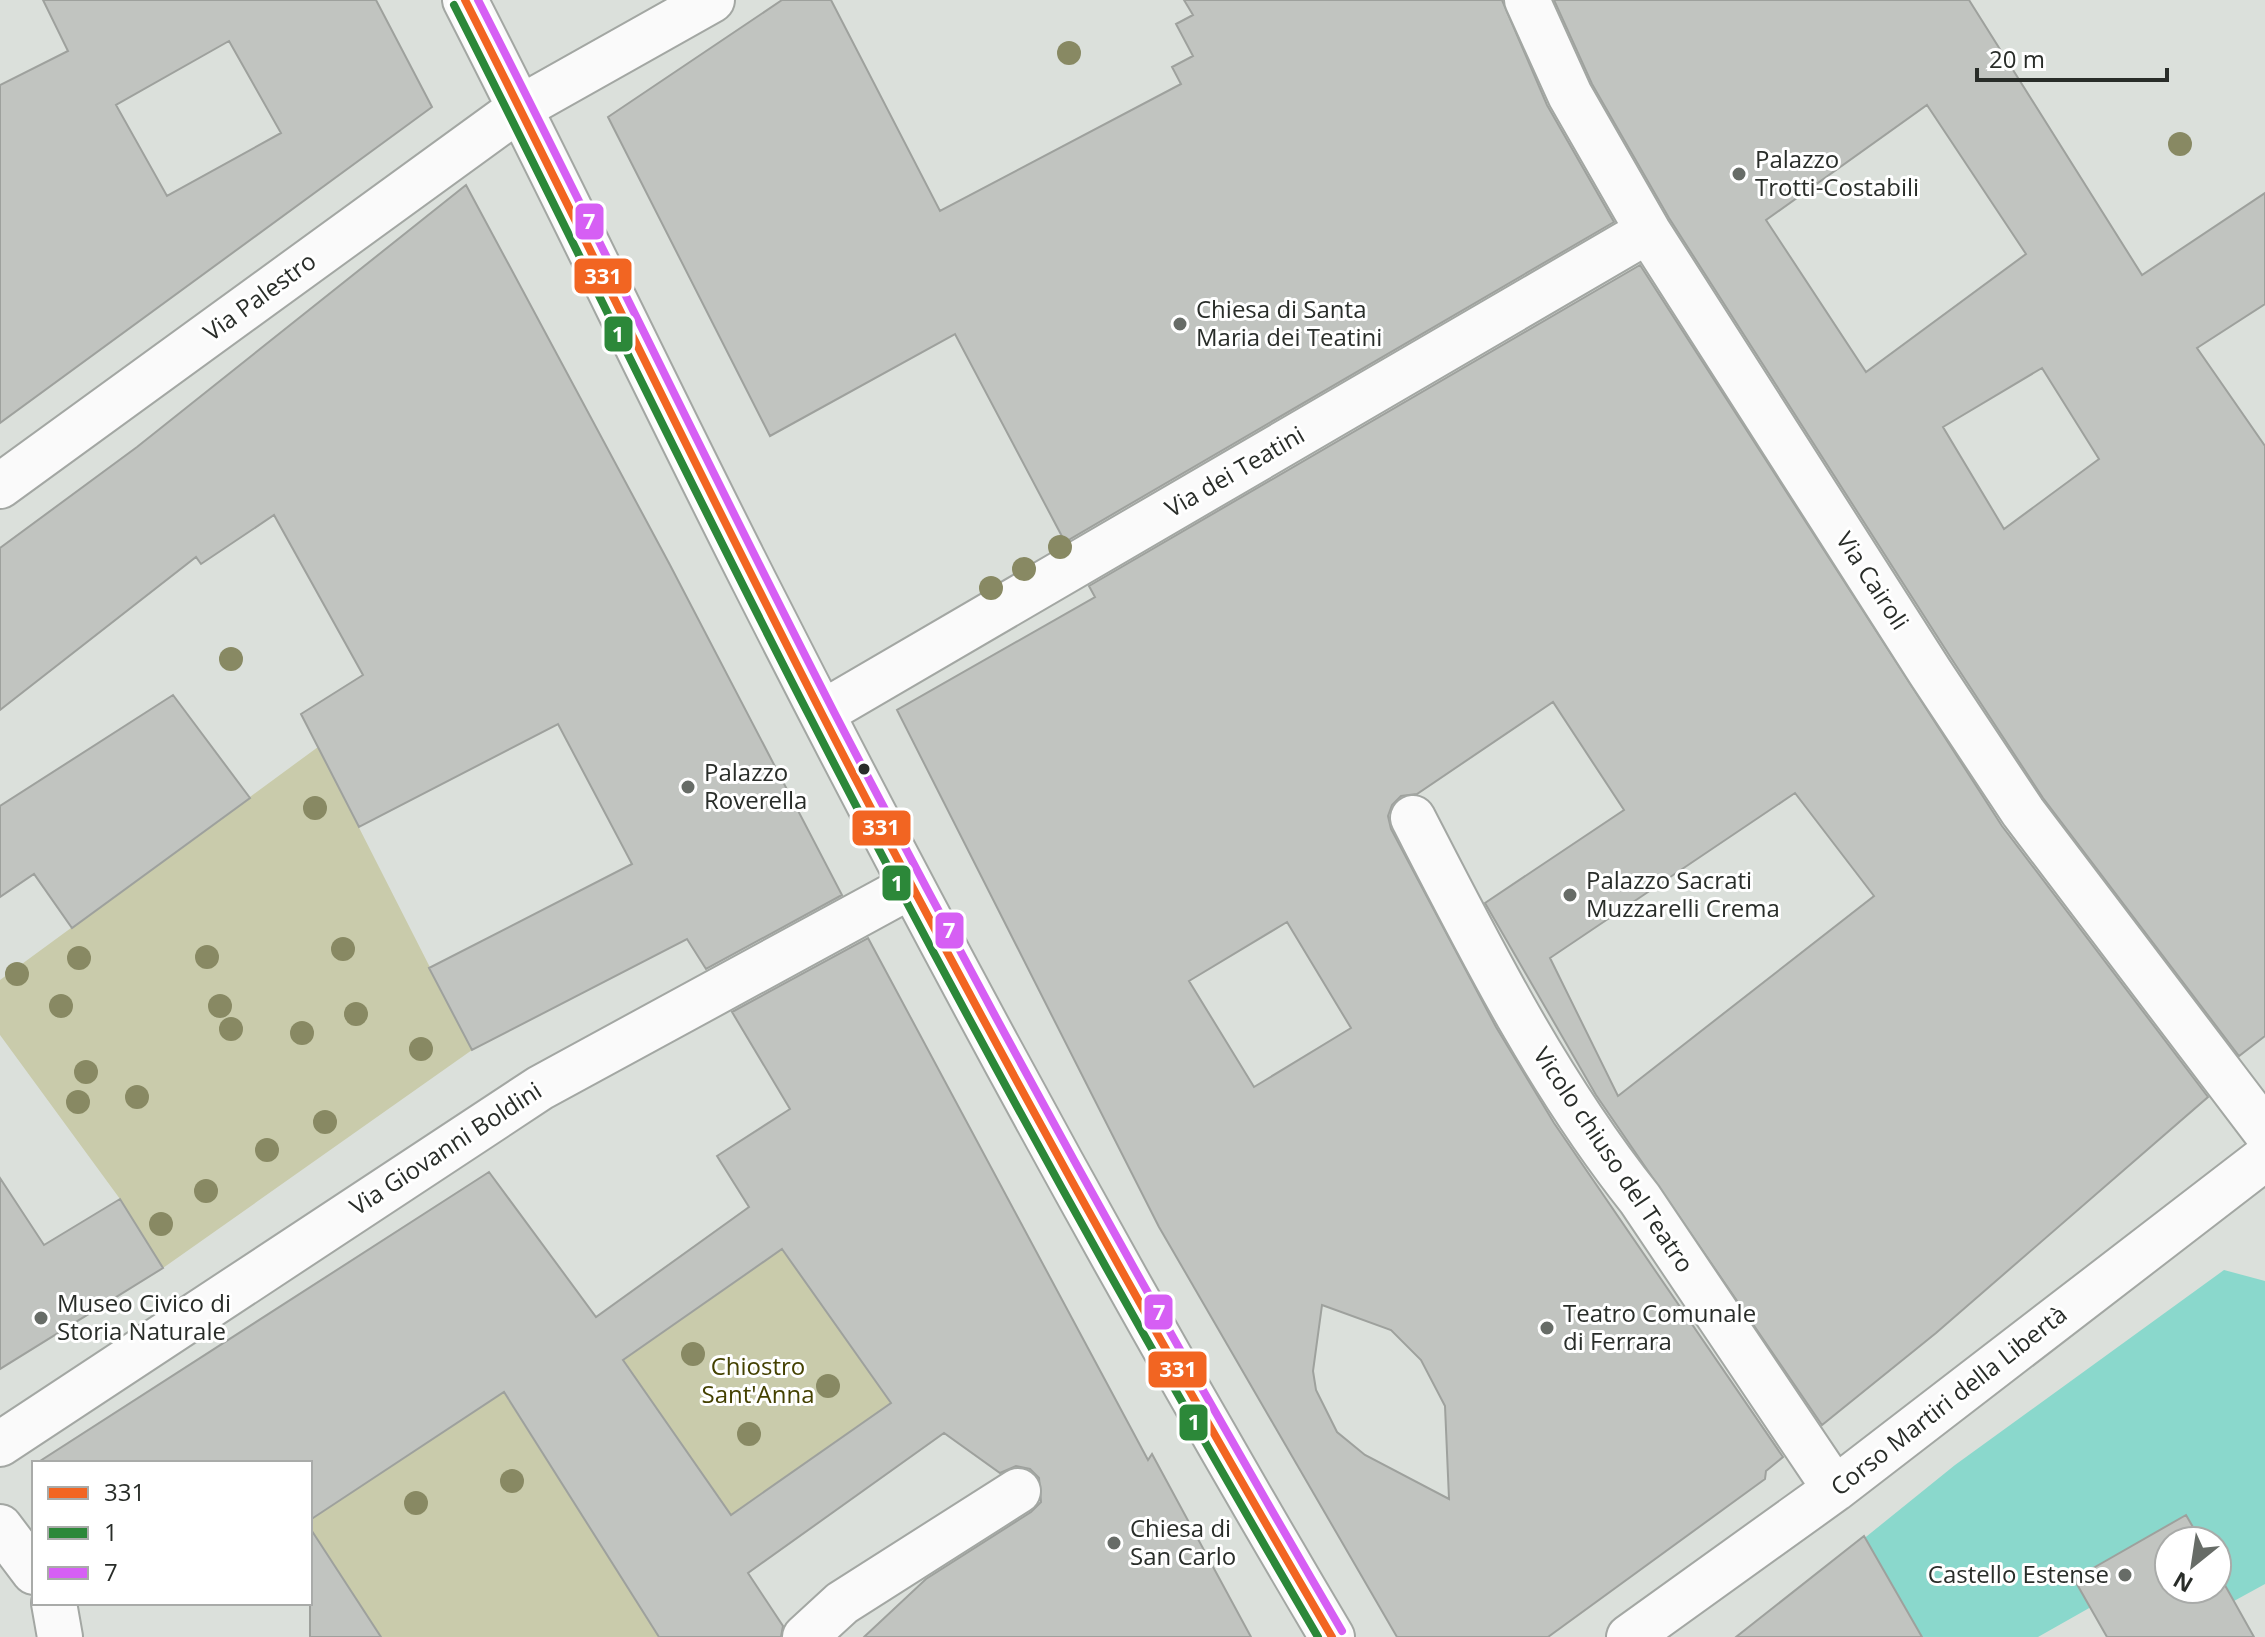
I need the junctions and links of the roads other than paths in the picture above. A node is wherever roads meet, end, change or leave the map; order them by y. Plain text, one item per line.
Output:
1 (465, 0) edge
2 (712, 0) edge
3 (1527, 0) edge
4 (520, 108) junction
5 (1648, 231) junction
6 (0, 486) edge
7 (822, 713) junction
8 (1413, 818) dead end
9 (911, 886) junction
10 (2265, 1131) edge
11 (2265, 1158) edge
12 (0, 1444) edge
13 (1835, 1489) junction
14 (1018, 1491) dead end
15 (0, 1527) edge
16 (32, 1569) edge
17 (54, 1605) edge
18 (60, 1637) edge
19 (805, 1637) edge
20 (1332, 1637) edge
21 (1629, 1637) edge

1 - 4 street
2 - 4 street, Via Palestro
3 - 5 street, Via Cairoli
4 - 6 street, Via Palestro
4 - 7 street
5 - 7 street, Via dei Teatini
5 - 10 street, Via Cairoli
7 - 9 street
8 - 13 street, Vicolo chiuso del Teatro
9 - 12 street, Via Giovanni Boldini
9 - 20 street
11 - 13 street, Corso Martiri della Libertà
13 - 21 street, Corso Martiri della Libertà
14 - 19 street
15 - 16 street
17 - 18 street

